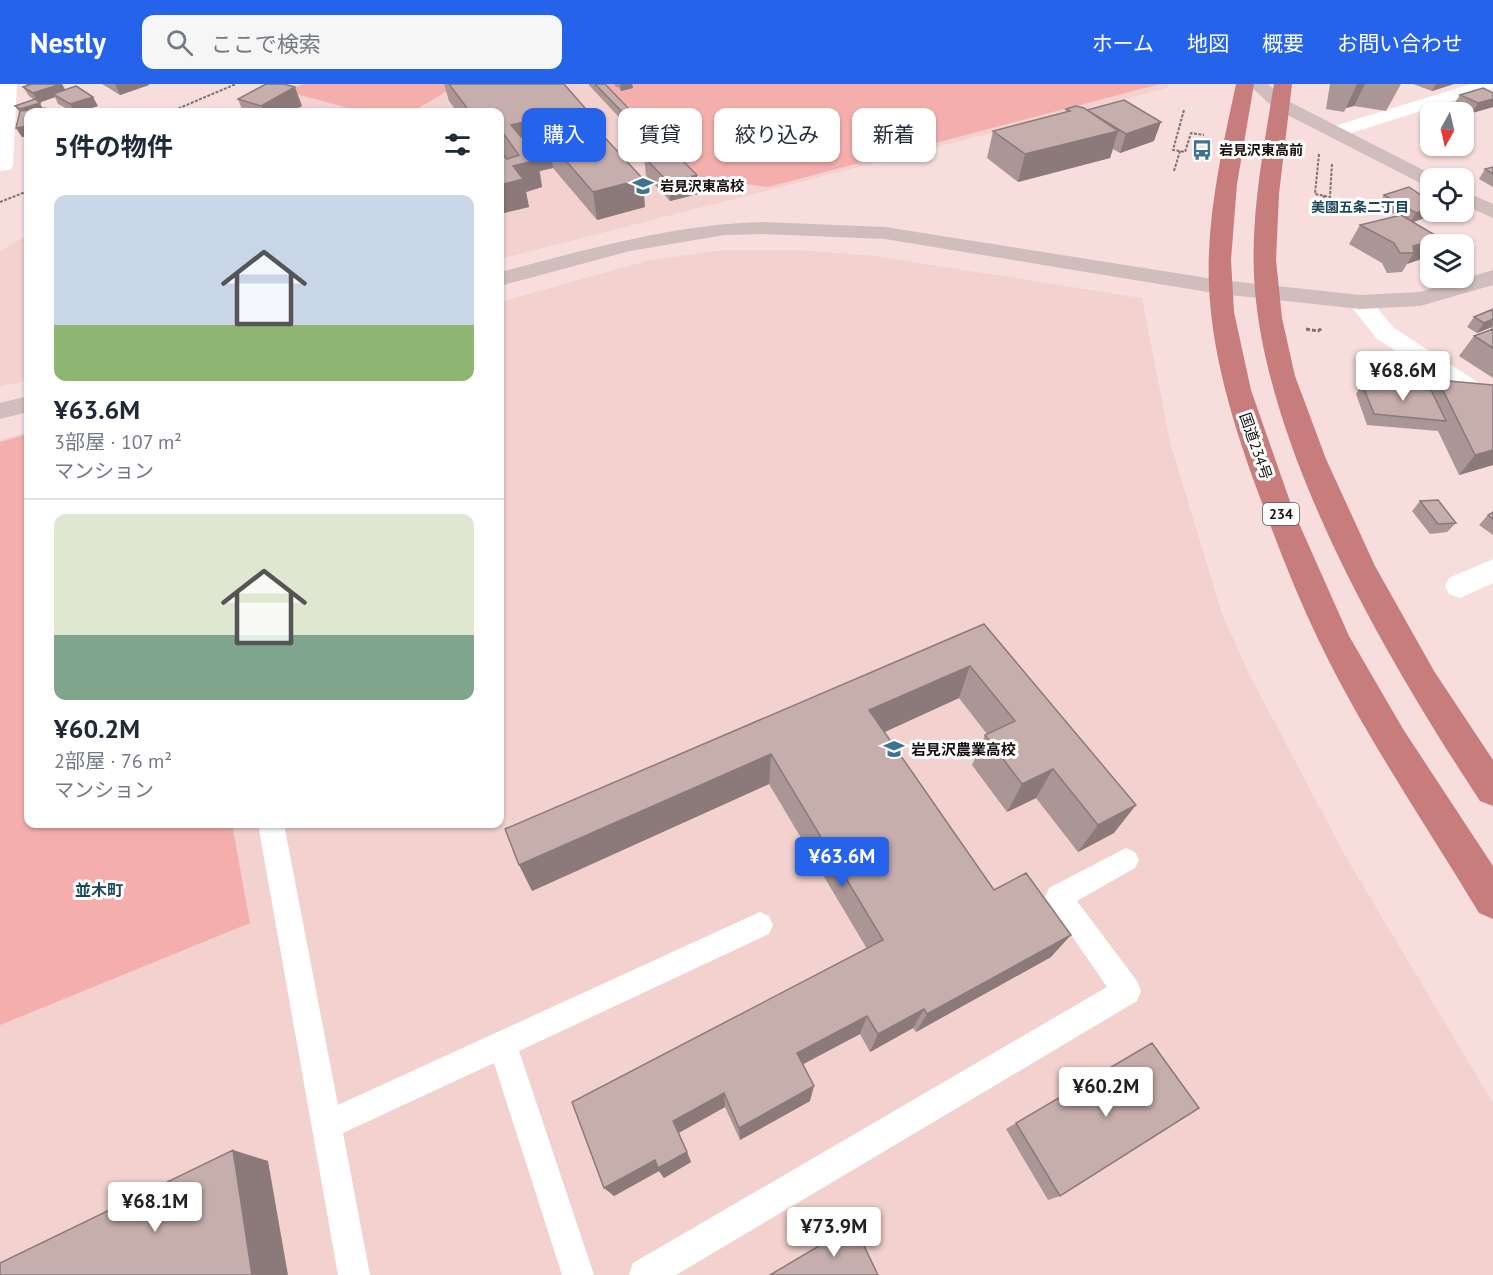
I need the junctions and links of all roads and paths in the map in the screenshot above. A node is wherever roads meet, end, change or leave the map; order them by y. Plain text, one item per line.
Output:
1 (8, 84) edge
2 (236, 84) edge
3 (1245, 84) edge
4 (1257, 84) edge
5 (1489, 84) edge
6 (1282, 94) edge
7 (179, 108) edge
8 (1184, 110) dead end
9 (1335, 132) junction
10 (1191, 133) dead end
11 (1319, 150) dead end
12 (1180, 151) junction
13 (1333, 157) dead end
14 (3, 166) dead end
15 (1174, 171) dead end
16 (1420, 175) edge
17 (24, 193) edge
18 (1324, 195) junction
19 (0, 202) edge
20 (1474, 202) edge
21 (1322, 212) dead end
22 (1493, 212) edge
23 (1493, 277) edge
24 (504, 278) edge
25 (1220, 287) junction
26 (1268, 293) junction
27 (1360, 302) junction
28 (1493, 404) edge
29 (24, 405) edge
30 (0, 411) edge
31 (1493, 570) edge
32 (1460, 586) dead end
33 (1493, 790) edge
34 (272, 828) edge
35 (1126, 861) dead end
36 (1493, 900) edge
37 (760, 925) dead end
38 (503, 1045) junction
39 (327, 1125) junction
40 (354, 1275) edge
41 (578, 1275) edge
42 (645, 1275) edge

1 - 14 street
2 - 7 path
3 - 25 highway, 国道234号 / 234
4 - 6 street
5 - 9 street
6 - 9 street
6 - 26 highway
8 - 12 path
9 - 16 street
10 - 12 path
11 - 18 path
12 - 15 path
13 - 18 path
17 - 19 path
18 - 21 path
20 - 22 street
23 - 27 street
24 - 25 street
25 - 26 street
25 - 36 highway, 国道234号 / 234
26 - 27 street
26 - 33 highway
27 - 28 street
29 - 30 street
31 - 32 street
34 - 39 lane
35 - 42 lane
37 - 38 lane
38 - 39 lane
38 - 41 lane
39 - 40 lane

